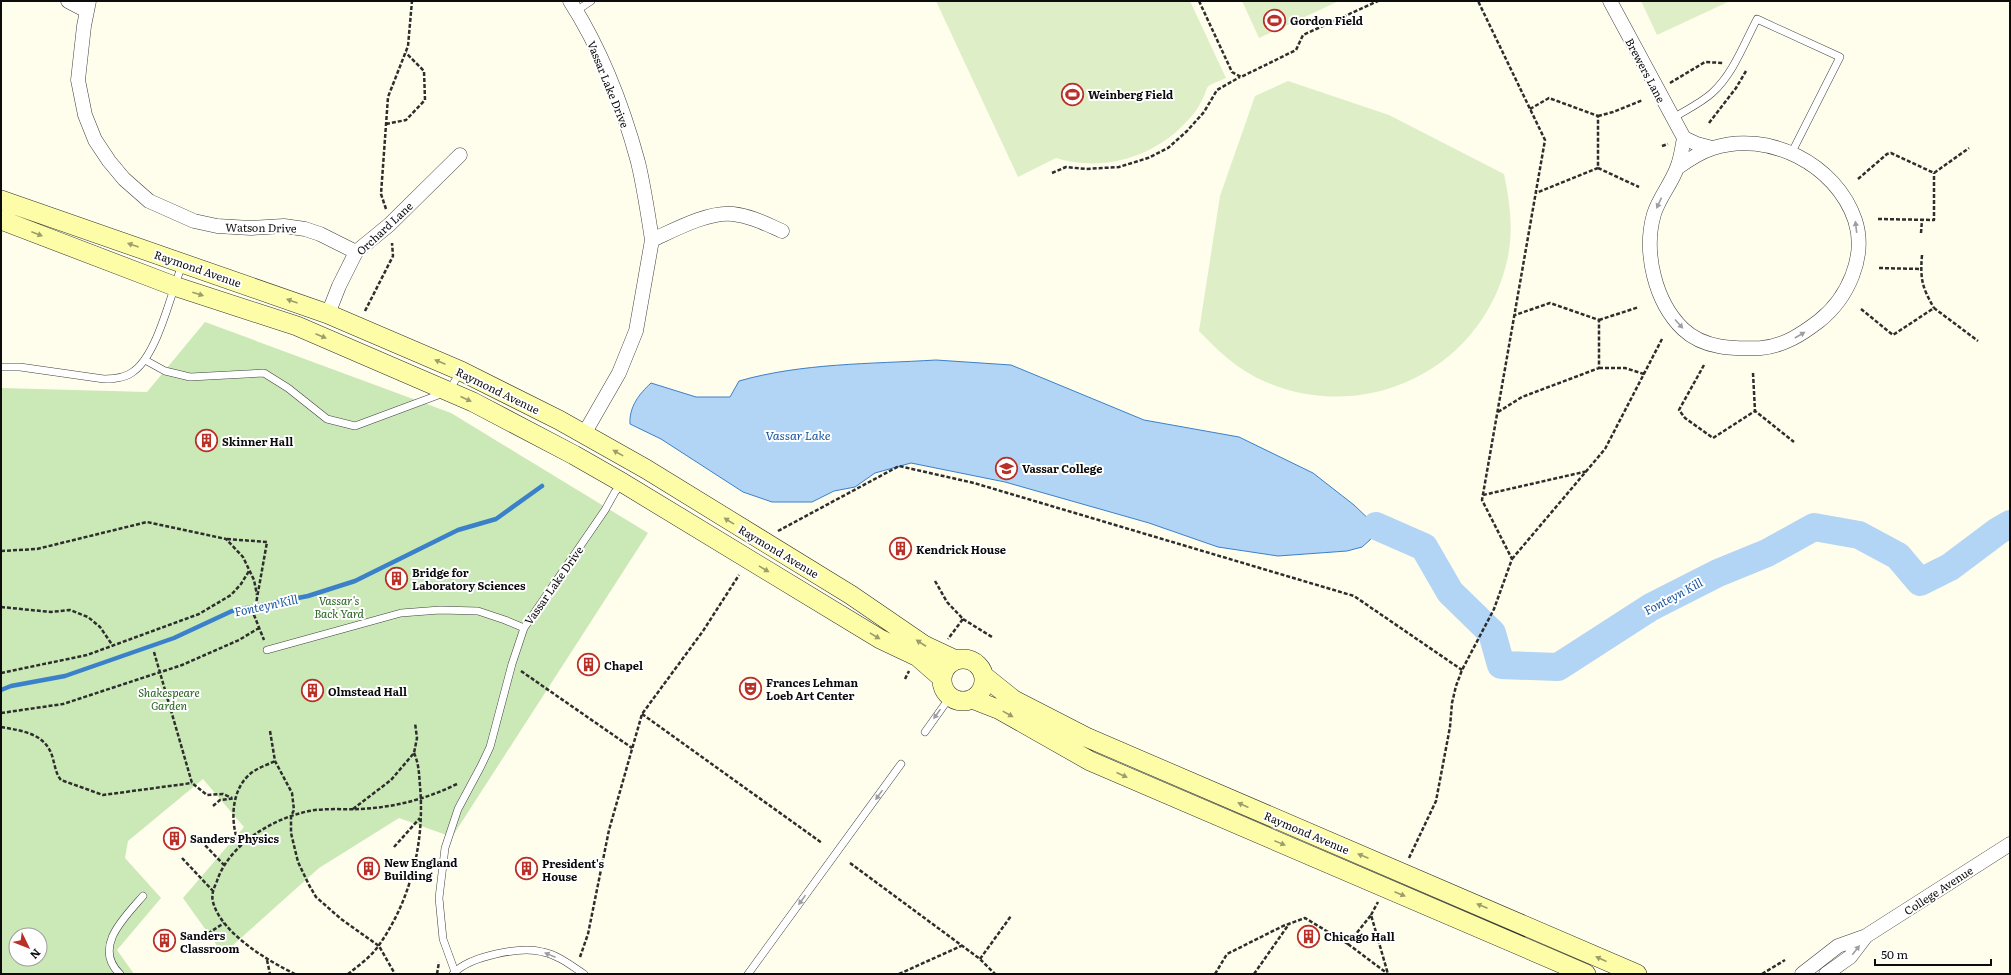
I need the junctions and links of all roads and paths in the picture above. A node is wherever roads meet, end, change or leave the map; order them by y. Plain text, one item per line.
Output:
1 (68, 1) edge
2 (412, 1) edge
3 (591, 1) edge
4 (1199, 1) edge
5 (1378, 1) edge
6 (1478, 1) edge
7 (1610, 1) edge
8 (88, 6) edge
9 (573, 6) edge
10 (406, 53) junction
11 (1733, 66) junction
12 (1746, 70) dead end
13 (1241, 77) junction
14 (1657, 91) junction
15 (1642, 100) dead end
16 (1530, 109) junction
17 (1598, 116) junction
18 (1673, 118) junction
19 (1709, 123) dead end
20 (386, 124) junction
21 (1684, 138) junction
22 (1712, 148) junction
23 (1969, 148) dead end
24 (1792, 152) junction
25 (460, 155) dead end
26 (1598, 168) junction
27 (1677, 168) junction
28 (1052, 173) dead end
29 (1934, 173) junction
30 (1858, 179) dead end
31 (1639, 187) dead end
32 (1536, 193) junction
33 (1, 200) edge
34 (388, 216) dead end
35 (1878, 219) dead end
36 (1, 220) edge
37 (1922, 220) junction
38 (782, 231) dead end
39 (1921, 232) dead end
40 (652, 240) junction
41 (392, 243) dead end
42 (356, 252) junction
43 (1922, 255) dead end
44 (183, 263) junction
45 (1879, 268) dead end
46 (1921, 269) junction
47 (174, 286) junction
48 (1639, 307) dead end
49 (1934, 308) junction
50 (1861, 309) dead end
51 (365, 312) dead end
52 (328, 314) junction
53 (1515, 315) junction
54 (1599, 320) junction
55 (1662, 339) dead end
56 (1978, 341) dead end
57 (145, 360) junction
58 (1704, 365) dead end
59 (1, 367) edge
60 (1599, 368) junction
61 (461, 371) junction
62 (1753, 373) dead end
63 (1644, 374) junction
64 (447, 391) junction
65 (1755, 411) junction
66 (1498, 412) junction
67 (584, 434) junction
68 (1794, 442) dead end
69 (1588, 470) junction
70 (623, 483) junction
71 (1483, 495) junction
72 (774, 533) dead end
73 (226, 539) junction
74 (1, 551) edge
75 (1512, 559) junction
76 (249, 570) junction
77 (739, 575) dead end
78 (796, 575) junction
79 (935, 581) dead end
80 (257, 595) junction
81 (1, 607) edge
82 (963, 619) junction
83 (259, 628) junction
84 (524, 628) junction
85 (992, 637) dead end
86 (945, 642) dead end
87 (113, 646) junction
88 (267, 650) joint
89 (154, 652) dead end
90 (956, 660) junction
91 (512, 664) junction
92 (1462, 670) junction
93 (160, 672) junction
94 (1, 673) edge
95 (984, 676) junction
96 (942, 678) junction
97 (950, 697) junction
98 (972, 699) junction
99 (1, 714) edge
100 (642, 714) junction
101 (415, 723) dead end
102 (1, 727) edge
103 (270, 731) dead end
104 (925, 732) dead end
105 (632, 748) junction
106 (414, 753) junction
107 (275, 761) junction
108 (902, 764) dead end
109 (192, 783) junction
110 (457, 784) dead end
111 (232, 798) junction
112 (236, 798) junction
113 (421, 799) junction
114 (213, 806) dead end
115 (352, 809) junction
116 (292, 816) junction
117 (420, 817) junction
118 (201, 841) dead end
119 (822, 843) dead end
120 (240, 847) junction
121 (394, 847) dead end
122 (2008, 849) edge
123 (182, 858) dead end
124 (850, 863) dead end
125 (1406, 863) dead end
126 (224, 865) junction
127 (213, 891) junction
128 (143, 896) dead end
129 (1380, 899) dead end
130 (1371, 915) junction
131 (1011, 916) dead end
132 (224, 923) junction
133 (1290, 924) junction
134 (1866, 936) junction
135 (198, 940) dead end
136 (1348, 944) junction
137 (379, 946) junction
138 (962, 946) junction
139 (580, 957) dead end
140 (266, 959) junction
141 (980, 959) junction
142 (1785, 960) dead end
143 (454, 973) edge
144 (120, 974) edge
145 (270, 974) edge
146 (295, 974) edge
147 (348, 974) edge
148 (395, 974) edge
149 (584, 974) edge
150 (748, 974) edge
151 (900, 974) edge
152 (995, 974) edge
153 (1215, 974) edge
154 (1254, 974) edge
155 (1388, 974) edge
156 (1586, 974) edge
157 (1637, 974) edge
158 (1762, 974) edge
159 (1802, 974) edge
160 (1826, 974) edge

1 - 8 street
2 - 10 path
3 - 9 lane
4 - 13 path
5 - 13 path
6 - 16 path
7 - 14 street, Brewers Lane
8 - 42 street, Watson Drive
9 - 40 street, Vassar Lake Drive
10 - 20 path
10 - 20 path
11 - 14 path
11 - 18 lane
11 - 24 lane
12 - 19 path
13 - 28 path
14 - 18 street, Brewers Lane
15 - 17 path
16 - 17 path
16 - 32 path
17 - 26 path
18 - 21 street, Brewers Lane
20 - 34 path
21 - 22 street
21 - 27 street
22 - 24 street
22 - 27 street
23 - 29 path
27 -> 24 street
25 - 42 street, Orchard Lane
26 - 31 path
26 - 32 path
29 - 30 path
29 - 37 path
32 - 53 path
44 -> 33 main road, Raymond Avenue
35 - 37 path
36 -> 47 main road, Raymond Avenue
37 - 39 path
38 - 40 street
40 - 67 street, Vassar Lake Drive
41 - 51 path
42 - 52 street, Orchard Lane
43 - 46 path
44 - 47 lane
52 -> 44 main road, Raymond Avenue
45 - 46 path
46 - 49 path
47 - 57 lane
47 -> 64 main road, Raymond Avenue
48 - 54 path
49 - 50 path
49 - 56 path
61 -> 52 main road, Raymond Avenue
53 - 54 path
53 - 66 path
54 - 60 path
55 - 63 path
57 - 59 lane
57 - 64 lane
58 - 65 path
60 - 63 path
60 - 66 path
61 - 64 lane
61 - 67 main road, Raymond Avenue
62 - 65 path
63 - 69 path
64 -> 70 main road, Raymond Avenue
65 - 68 path
66 - 71 path
78 -> 67 main road, Raymond Avenue
69 - 71 path
69 - 75 path
70 -> 78 main road, Raymond Avenue
70 - 84 lane, Vassar Lake Drive
71 - 75 path
72 - 92 path
73 - 74 path
73 - 76 path
73 - 80 path
75 - 92 path
76 - 80 path
76 - 87 path
77 - 100 path
90 -> 78 main road, Raymond Avenue
78 -> 96 main road, Raymond Avenue
79 - 82 path
80 - 83 path
81 - 87 path
82 - 85 path
82 - 86 path
83 - 88 path
83 - 93 path
84 - 88 lane, Vassar Lake Drive
84 - 91 lane
87 - 94 path
89 - 93 path
90 - 95 main road, Raymond Avenue
90 - 96 main road
91 - 105 path
91 - 143 lane
92 - 125 path
93 - 99 path
93 - 109 path
95 - 98 main road
157 -> 95 main road, Raymond Avenue
96 - 97 main road, Raymond Avenue
97 - 98 main road, Raymond Avenue
97 -> 104 lane
98 -> 156 main road, Raymond Avenue
100 - 105 path
100 - 119 path
101 - 106 path
102 - 109 path
103 - 107 path
105 - 139 path
106 - 113 path
106 - 115 path
107 - 112 path
107 - 116 path
108 -> 150 lane
109 - 111 path
110 - 113 path
111 - 112 path
111 - 114 path
112 - 120 path
113 - 115 path
113 - 117 path
115 - 116 path
116 - 120 path
116 - 137 path
117 - 121 path
117 - 137 path
118 - 126 path
120 - 126 path
122 - 134 street, College Avenue
123 - 127 path
124 - 138 path
126 - 127 path
127 - 132 path
128 - 144 lane
129 - 130 path
130 - 136 path
130 - 155 path
131 - 141 path
132 - 135 path
132 - 140 path
133 - 136 path
133 - 153 path
133 - 154 path
134 - 159 street, College Avenue
160 -> 134 street, College Avenue
136 - 155 path
137 - 147 path
137 - 148 path
138 - 141 path
138 - 151 path
140 - 145 path
140 - 146 path
141 - 152 path
142 - 158 path
149 -> 143 lane

